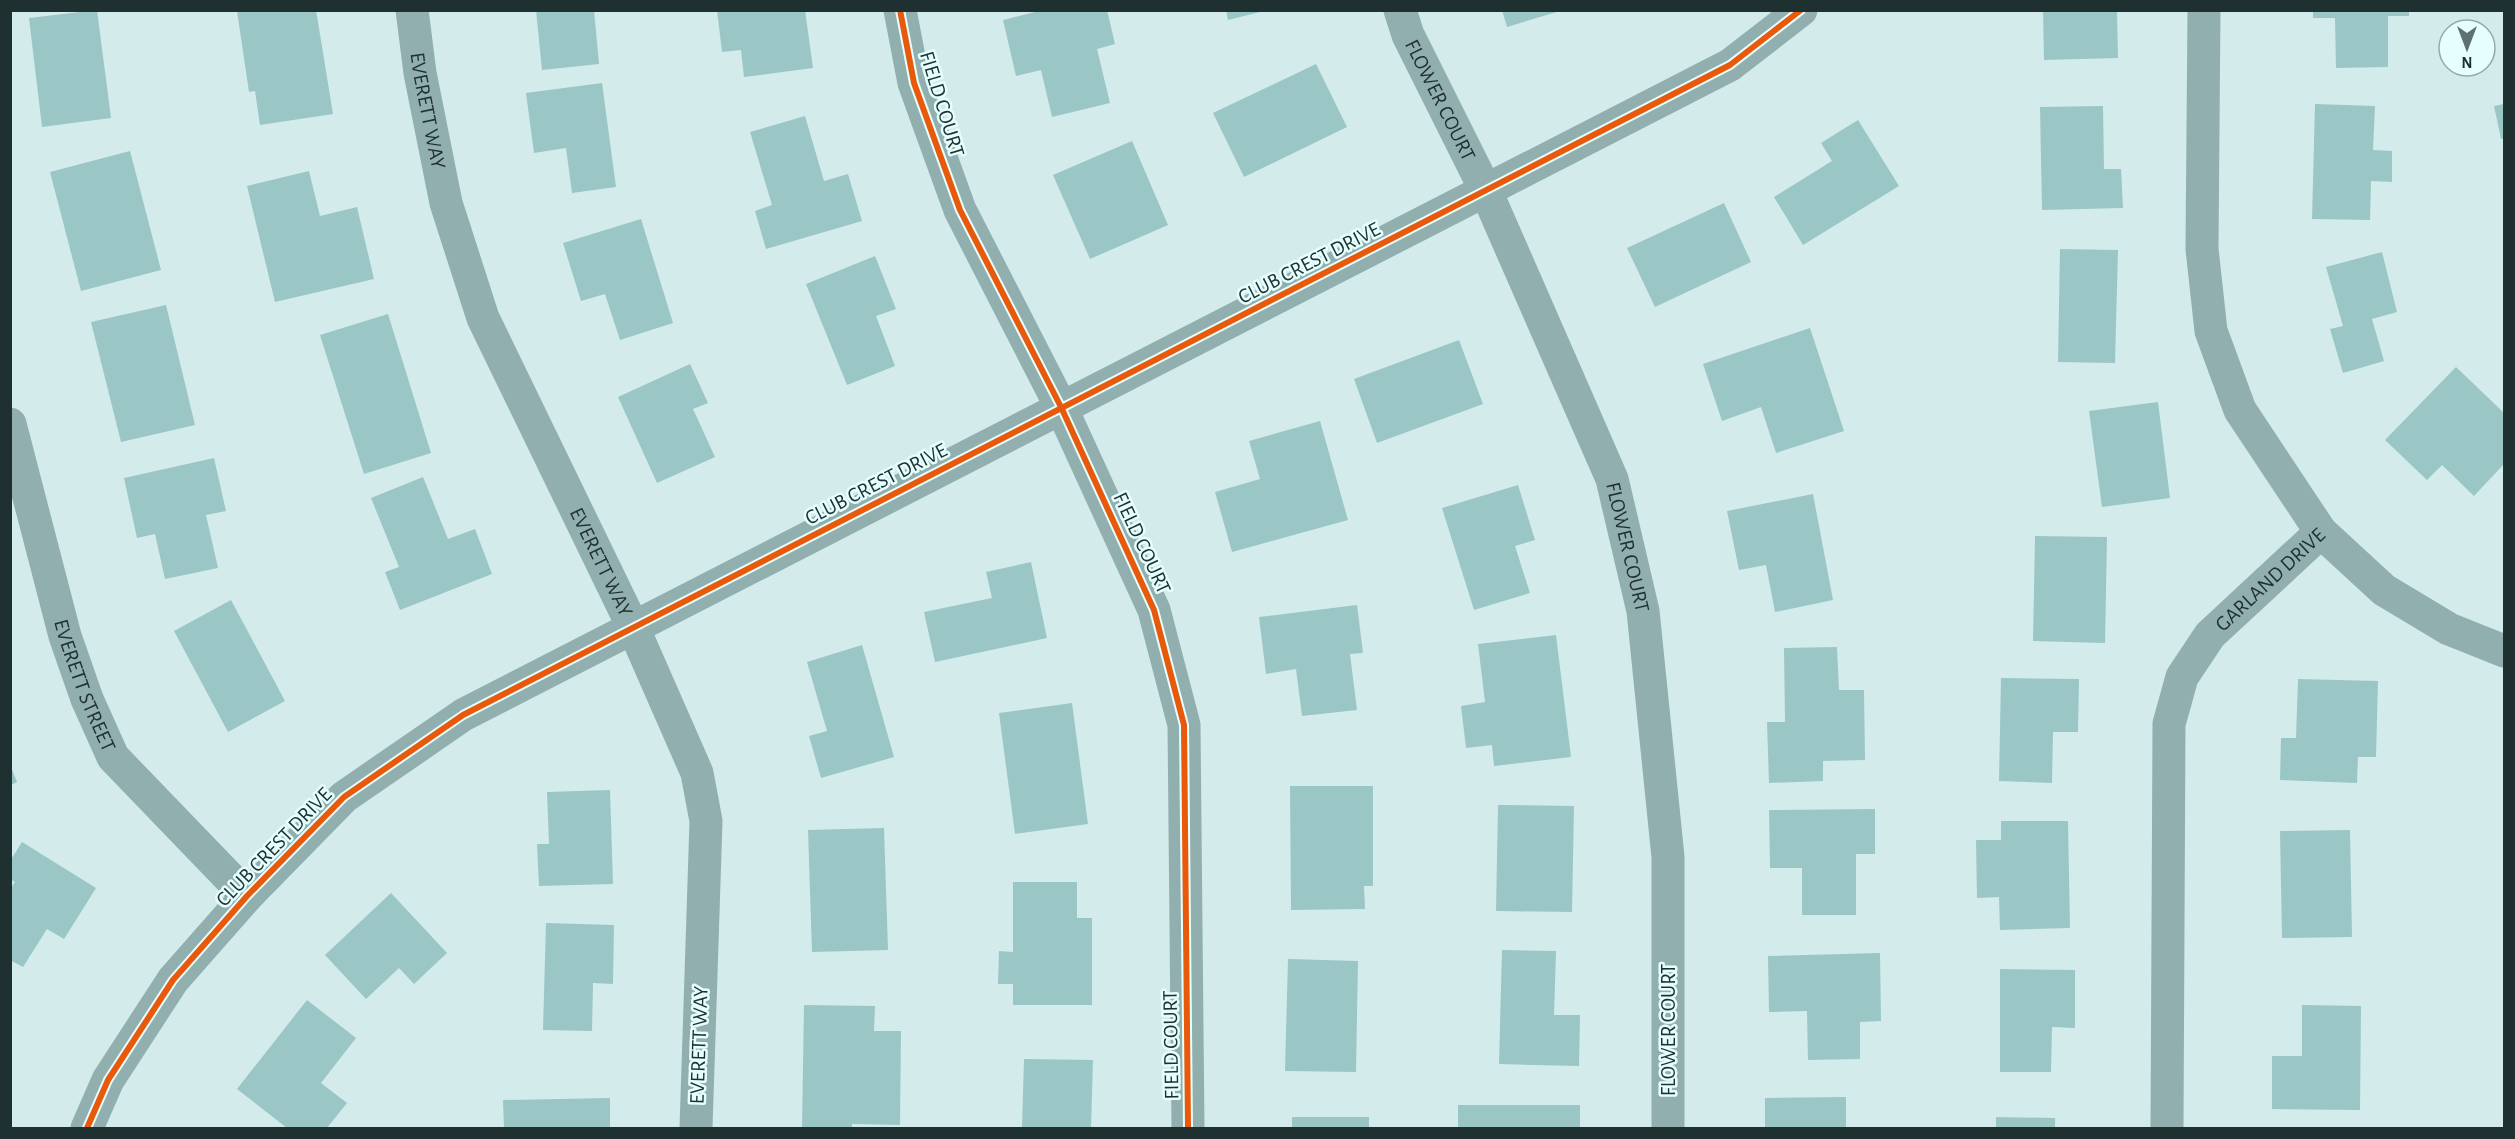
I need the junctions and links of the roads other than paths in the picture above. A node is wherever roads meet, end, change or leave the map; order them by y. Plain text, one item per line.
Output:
1 (412, 10) edge
2 (900, 10) edge
3 (1400, 10) edge
4 (1801, 10) edge
5 (2204, 10) edge
6 (1486, 191) junction
7 (1062, 407) junction
8 (10, 424) edge
9 (2321, 532) junction
10 (633, 627) junction
11 (2505, 651) edge
12 (247, 896) junction
13 (87, 1128) edge
14 (696, 1128) edge
15 (1188, 1128) edge
16 (1668, 1128) edge
17 (2167, 1128) edge

1 - 10 street, EVERETT WAY
2 - 7 street, FIELD COURT
3 - 6 street, FLOWER COURT
4 - 6 street, CLUB CREST DRIVE
5 - 9 street, GARLAND DRIVE
6 - 7 street, CLUB CREST DRIVE
6 - 16 street, FLOWER COURT
7 - 10 street, CLUB CREST DRIVE
7 - 15 street, FIELD COURT
8 - 12 street, EVERETT STREET
9 - 11 street
9 - 17 street, GARLAND DRIVE
10 - 12 street, CLUB CREST DRIVE
10 - 14 street, EVERETT WAY
12 - 13 street, CLUB CREST DRIVE

